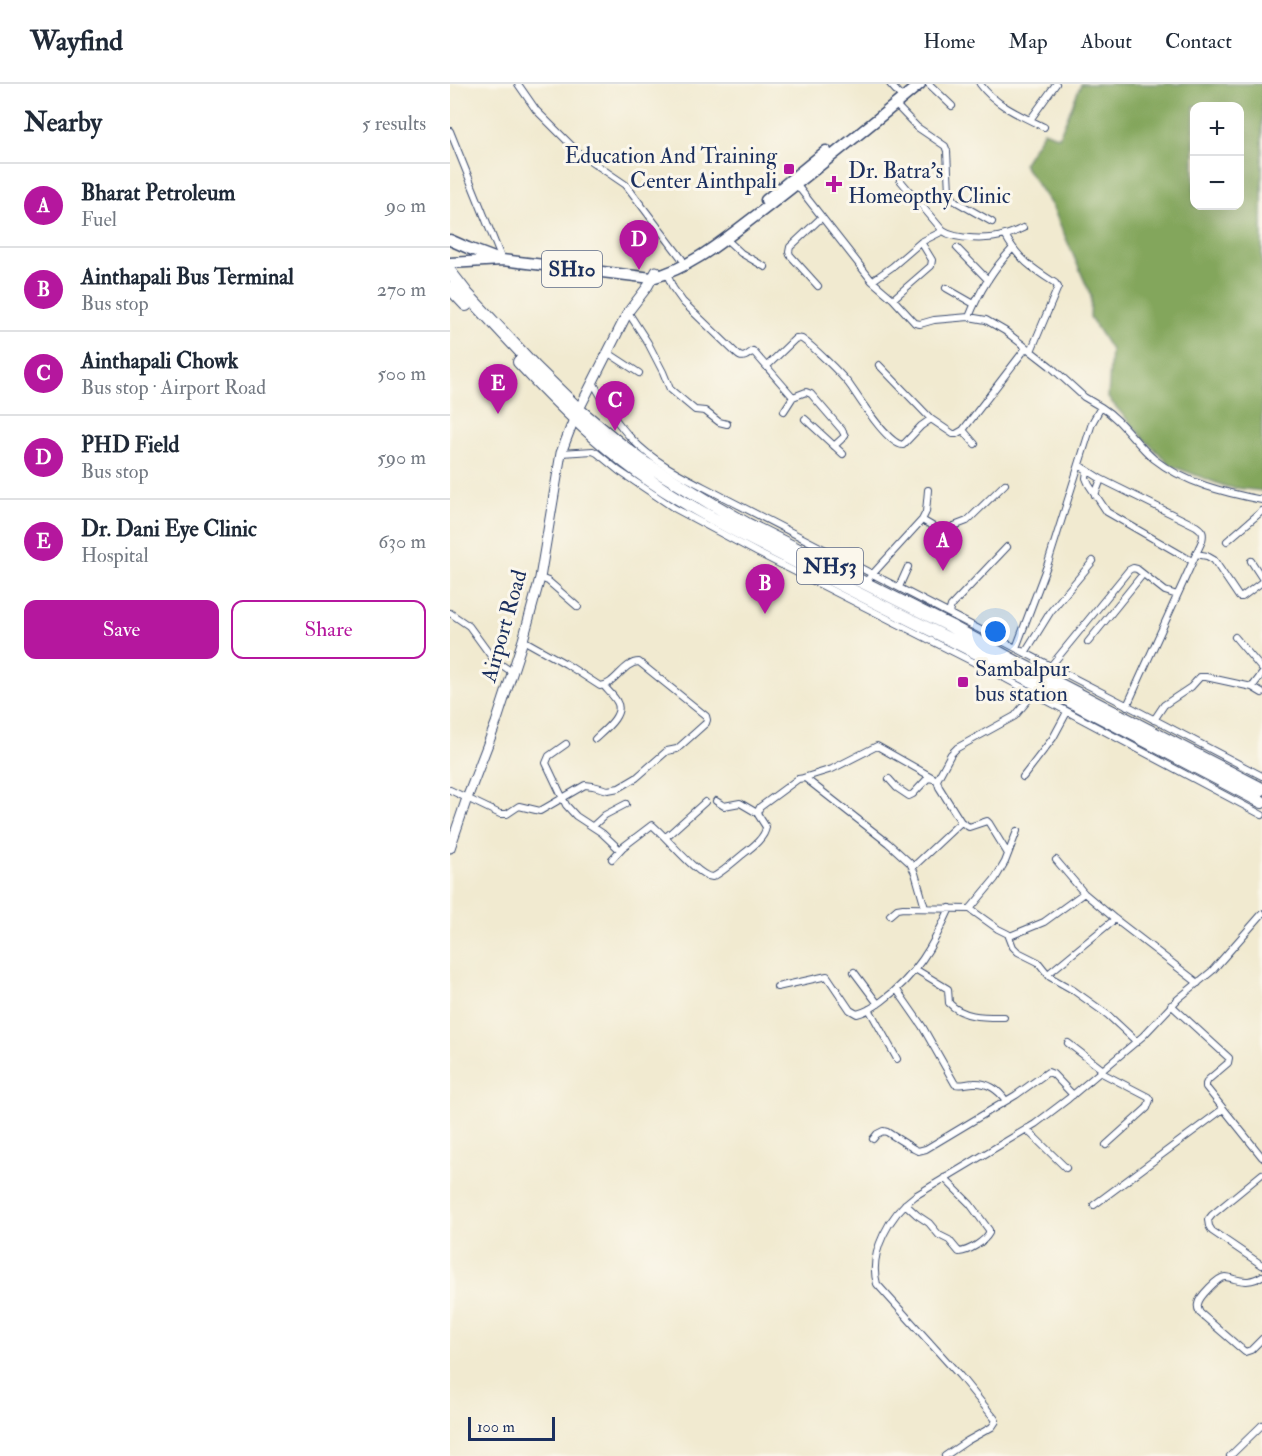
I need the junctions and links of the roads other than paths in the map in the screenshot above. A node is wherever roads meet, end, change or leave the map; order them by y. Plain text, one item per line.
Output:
1 (518, 84) edge
2 (890, 84) edge
3 (910, 84) edge
4 (920, 84) edge
5 (929, 84) edge
6 (980, 84) edge
7 (1056, 84) edge
8 (897, 99) junction
9 (952, 106) dead end
10 (1030, 120) junction
11 (1044, 127) dead end
12 (450, 131) edge
13 (900, 180) dead end
14 (794, 182) junction
15 (822, 217) junction
16 (992, 222) dead end
17 (1023, 228) dead end
18 (943, 231) junction
19 (1005, 236) junction
20 (726, 239) junction
21 (450, 240) edge
22 (921, 242) junction
23 (957, 248) dead end
24 (1012, 249) junction
25 (682, 259) junction
26 (502, 260) junction
27 (450, 263) edge
28 (765, 267) dead end
29 (450, 272) edge
30 (654, 275) junction
31 (988, 280) junction
32 (872, 281) junction
33 (818, 286) dead end
34 (450, 288) edge
35 (946, 288) dead end
36 (893, 299) junction
37 (974, 304) junction
38 (628, 312) junction
39 (969, 317) junction
40 (1029, 350) junction
41 (607, 352) junction
42 (879, 365) dead end
43 (767, 366) junction
44 (639, 373) dead end
45 (593, 382) junction
46 (793, 398) junction
47 (1101, 407) junction
48 (784, 411) dead end
49 (577, 414) junction
50 (806, 419) dead end
51 (931, 419) junction
52 (727, 424) dead end
53 (963, 430) junction
54 (975, 444) dead end
55 (834, 446) junction
56 (561, 453) junction
57 (843, 454) dead end
58 (1078, 465) junction
59 (1087, 471) junction
60 (1101, 479) junction
61 (1005, 484) dead end
62 (928, 490) dead end
63 (1095, 495) junction
64 (1262, 500) edge
65 (1262, 511) edge
66 (922, 520) junction
67 (1227, 541) dead end
68 (1007, 547) dead end
69 (1196, 554) junction
70 (1093, 561) dead end
71 (1192, 561) junction
72 (1251, 561) dead end
73 (908, 567) dead end
74 (1143, 574) junction
75 (540, 578) junction
76 (1261, 584) edge
77 (899, 587) junction
78 (861, 588) junction
79 (1177, 595) junction
80 (578, 607) dead end
81 (450, 613) edge
82 (949, 613) junction
83 (1235, 637) dead end
84 (523, 640) junction
85 (1088, 642) dead end
86 (1016, 648) junction
87 (1025, 653) junction
88 (1050, 667) junction
89 (1262, 669) edge
90 (512, 672) junction
91 (1262, 674) edge
92 (604, 686) junction
93 (1252, 687) junction
94 (1262, 693) edge
95 (1033, 694) junction
96 (1127, 706) junction
97 (1067, 712) junction
98 (1154, 720) junction
99 (596, 739) dead end
100 (566, 744) dead end
101 (1262, 776) edge
102 (1023, 777) dead end
103 (802, 778) junction
104 (889, 779) dead end
105 (938, 780) junction
106 (1262, 789) edge
107 (450, 790) edge
108 (467, 798) junction
109 (561, 798) junction
110 (716, 801) dead end
111 (705, 802) dead end
112 (1262, 802) edge
113 (626, 804) dead end
114 (758, 813) junction
115 (1262, 815) edge
116 (961, 822) junction
117 (593, 826) junction
118 (1017, 831) dead end
119 (666, 837) junction
120 (450, 848) edge
121 (620, 850) junction
122 (1008, 854) junction
123 (612, 859) dead end
124 (1056, 860) dead end
125 (913, 867) junction
126 (1084, 893) junction
127 (925, 908) junction
128 (950, 908) junction
129 (970, 909) junction
130 (891, 915) dead end
131 (1262, 915) edge
132 (1115, 919) junction
133 (1010, 936) junction
134 (915, 969) junction
135 (855, 972) dead end
136 (1048, 974) junction
137 (1198, 983) junction
138 (777, 987) dead end
139 (897, 990) junction
140 (878, 1004) junction
141 (1171, 1005) junction
142 (869, 1010) junction
143 (1004, 1017) dead end
144 (1137, 1042) junction
145 (1068, 1043) dead end
146 (897, 1059) dead end
147 (1101, 1071) junction
148 (1073, 1095) junction
149 (1006, 1101) junction
150 (1223, 1109) junction
151 (1026, 1129) junction
152 (873, 1138) dead end
153 (1106, 1144) dead end
154 (1260, 1152) edge
155 (1066, 1168) dead end
156 (1262, 1174) edge
157 (944, 1178) junction
158 (905, 1204) junction
159 (1094, 1205) dead end
160 (1262, 1265) edge
161 (1262, 1276) edge
162 (1262, 1339) edge
163 (1262, 1425) edge
164 (945, 1456) edge
165 (1230, 1456) edge

1 - 25 street
2 - 8 street
3 - 8 main road
4 - 8 main road
5 - 9 street
6 - 10 street
7 - 10 street
8 - 14 main road
8 - 16 street
10 - 11 street
12 - 26 street
13 - 18 street
14 - 15 street
14 - 20 main road
14 - 25 main road
15 - 32 street
15 - 33 street
17 - 19 street
18 - 19 street
18 - 22 street
19 - 24 street
20 - 28 street
20 - 30 main road
21 - 26 main road, SH10
22 - 32 street
22 - 36 street
23 - 31 street
24 - 31 street
24 - 40 street
25 - 30 main road
26 - 27 main road, SH10
26 - 30 main road, SH10
29 - 49 highway, NH53
30 - 38 main road, Airport Road
30 - 43 street
31 - 37 street
32 - 36 street
34 - 49 highway, NH53
35 - 37 street
36 - 39 street
37 - 39 street
38 - 41 main road, Airport Road
38 - 52 street
39 - 40 street
40 - 47 street
40 - 53 street
41 - 44 street
41 - 45 main road, Airport Road
42 - 51 street
43 - 46 street
43 - 51 street
45 - 49 main road, Airport Road
45 - 78 street
46 - 48 street
46 - 55 street
47 - 58 street
47 - 64 street
49 - 56 main road, Airport Road
49 - 78 highway, NH53
50 - 55 street
51 - 53 street
53 - 54 street
55 - 57 street
56 - 75 main road, Airport Road
56 - 78 street
58 - 59 street
58 - 86 street
59 - 60 street
59 - 63 street
60 - 63 street
60 - 69 street
61 - 66 street
62 - 66 street
63 - 71 street
65 - 67 street
66 - 78 street
68 - 82 street
69 - 71 street
69 - 76 street
70 - 87 street
71 - 79 street
72 - 76 street
73 - 77 street
74 - 79 street
74 - 85 street
74 - 88 street
75 - 80 street
75 - 84 main road, Airport Road
77 - 78 street
77 - 82 street
78 - 95 street
78 - 106 highway, NH53
78 - 112 highway, NH53
79 - 96 street
81 - 90 street
82 - 86 street
83 - 89 street
84 - 90 main road, Airport Road
84 - 92 street
86 - 87 street
87 - 88 street
88 - 96 street
90 - 108 main road, Airport Road
91 - 93 street
92 - 99 street
92 - 109 street
93 - 94 street
93 - 98 street
95 - 97 street
95 - 105 street
96 - 98 street
97 - 102 street
97 - 115 street
98 - 101 street
100 - 109 street
103 - 105 street
103 - 114 street
103 - 125 street
104 - 105 street
105 - 116 street
107 - 108 street
108 - 109 street
108 - 120 main road, Airport Road
109 - 117 street
110 - 114 street
111 - 119 street
113 - 117 street
114 - 119 street
116 - 122 street
116 - 125 street
117 - 121 street
118 - 122 street
119 - 121 street
121 - 123 street
122 - 129 street
124 - 126 street
125 - 127 street
126 - 132 street
126 - 133 street
127 - 128 street
127 - 130 street
128 - 129 street
128 - 134 street
129 - 133 street
131 - 137 street
132 - 136 street
132 - 137 street
133 - 136 street
134 - 139 street
134 - 143 street
135 - 140 street
136 - 144 street
137 - 141 street
138 - 142 street
139 - 140 street
139 - 149 street
140 - 142 street
141 - 144 street
141 - 150 street
142 - 146 street
144 - 147 street
145 - 147 street
147 - 148 street
147 - 153 street
148 - 149 street
148 - 151 street
149 - 152 street
150 - 154 street
150 - 159 street
151 - 155 street
151 - 157 street
156 - 160 street
157 - 158 street
157 - 158 street
158 - 164 street
161 - 162 street
163 - 165 street

